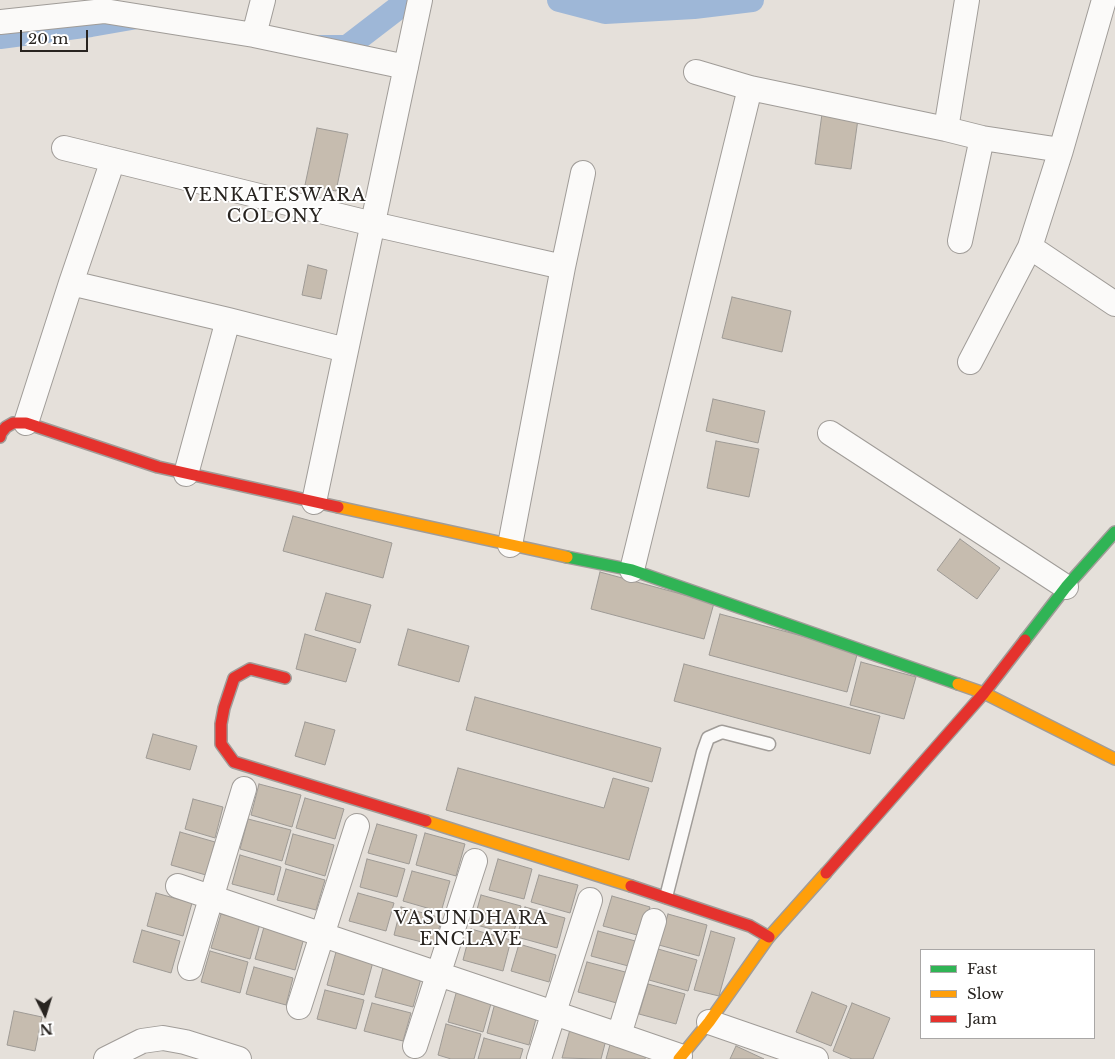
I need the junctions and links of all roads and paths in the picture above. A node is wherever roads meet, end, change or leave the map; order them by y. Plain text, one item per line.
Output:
1 (263, 0) edge
2 (420, 0) edge
3 (967, 0) edge
4 (1104, 0) edge
5 (105, 6) edge
6 (0, 22) edge
7 (254, 35) junction
8 (406, 67) junction
9 (696, 72) dead end
10 (750, 88) junction
11 (946, 129) junction
12 (982, 138) junction
13 (64, 148) dead end
14 (1061, 150) junction
15 (113, 160) junction
16 (583, 173) dead end
17 (373, 224) junction
18 (960, 241) dead end
19 (1030, 247) junction
20 (563, 267) junction
21 (71, 283) junction
22 (1115, 303) edge
23 (228, 320) junction
24 (346, 350) junction
25 (970, 362) dead end
26 (26, 423) junction
27 (830, 433) dead end
28 (0, 436) edge
29 (186, 474) junction
30 (314, 502) junction
31 (1115, 532) edge
32 (510, 545) junction
33 (632, 570) junction
34 (1066, 587) junction
35 (285, 678) dead end
36 (984, 693) junction
37 (769, 744) dead end
38 (1115, 759) edge
39 (244, 789) dead end
40 (357, 826) dead end
41 (475, 861) dead end
42 (178, 886) dead end
43 (212, 897) junction
44 (666, 897) junction
45 (590, 900) dead end
46 (654, 921) dead end
47 (322, 935) junction
48 (769, 937) junction
49 (190, 968) dead end
50 (438, 974) junction
51 (299, 1007) dead end
52 (554, 1013) junction
53 (709, 1022) junction
54 (619, 1034) junction
55 (415, 1046) dead end
56 (679, 1058) edge
57 (106, 1059) edge
58 (239, 1059) edge
59 (539, 1059) edge
60 (816, 1059) edge

1 - 7 street
2 - 8 street
3 - 11 street
4 - 14 street
5 - 6 street
5 - 7 street
7 - 8 street
8 - 17 street
9 - 10 street
10 - 11 street
10 - 33 street
11 - 12 street
12 - 14 street
12 - 18 street
13 - 15 street
14 - 19 street
15 - 17 street
15 - 21 street
16 - 20 street
17 - 20 street
17 - 24 street
19 - 22 street
19 - 25 street
20 - 32 street
21 - 23 street
21 - 26 street
23 - 24 street
23 - 29 street
24 - 30 street
26 - 28 street
26 - 29 street
27 - 34 street
29 - 30 street
30 - 32 street
31 - 34 street
32 - 33 street
33 - 36 street
34 - 36 street
35 - 44 street
36 - 38 street
36 - 48 street
37 - 44 lane
39 - 43 street
40 - 47 street
41 - 50 street
42 - 43 street
43 - 47 street
43 - 49 street
44 - 48 street
45 - 52 street
46 - 54 street
47 - 50 street
47 - 51 street
48 - 53 street
50 - 52 street
50 - 55 street
52 - 54 street
52 - 59 street
53 - 56 street
53 - 60 street
54 - 56 street
57 - 58 street

